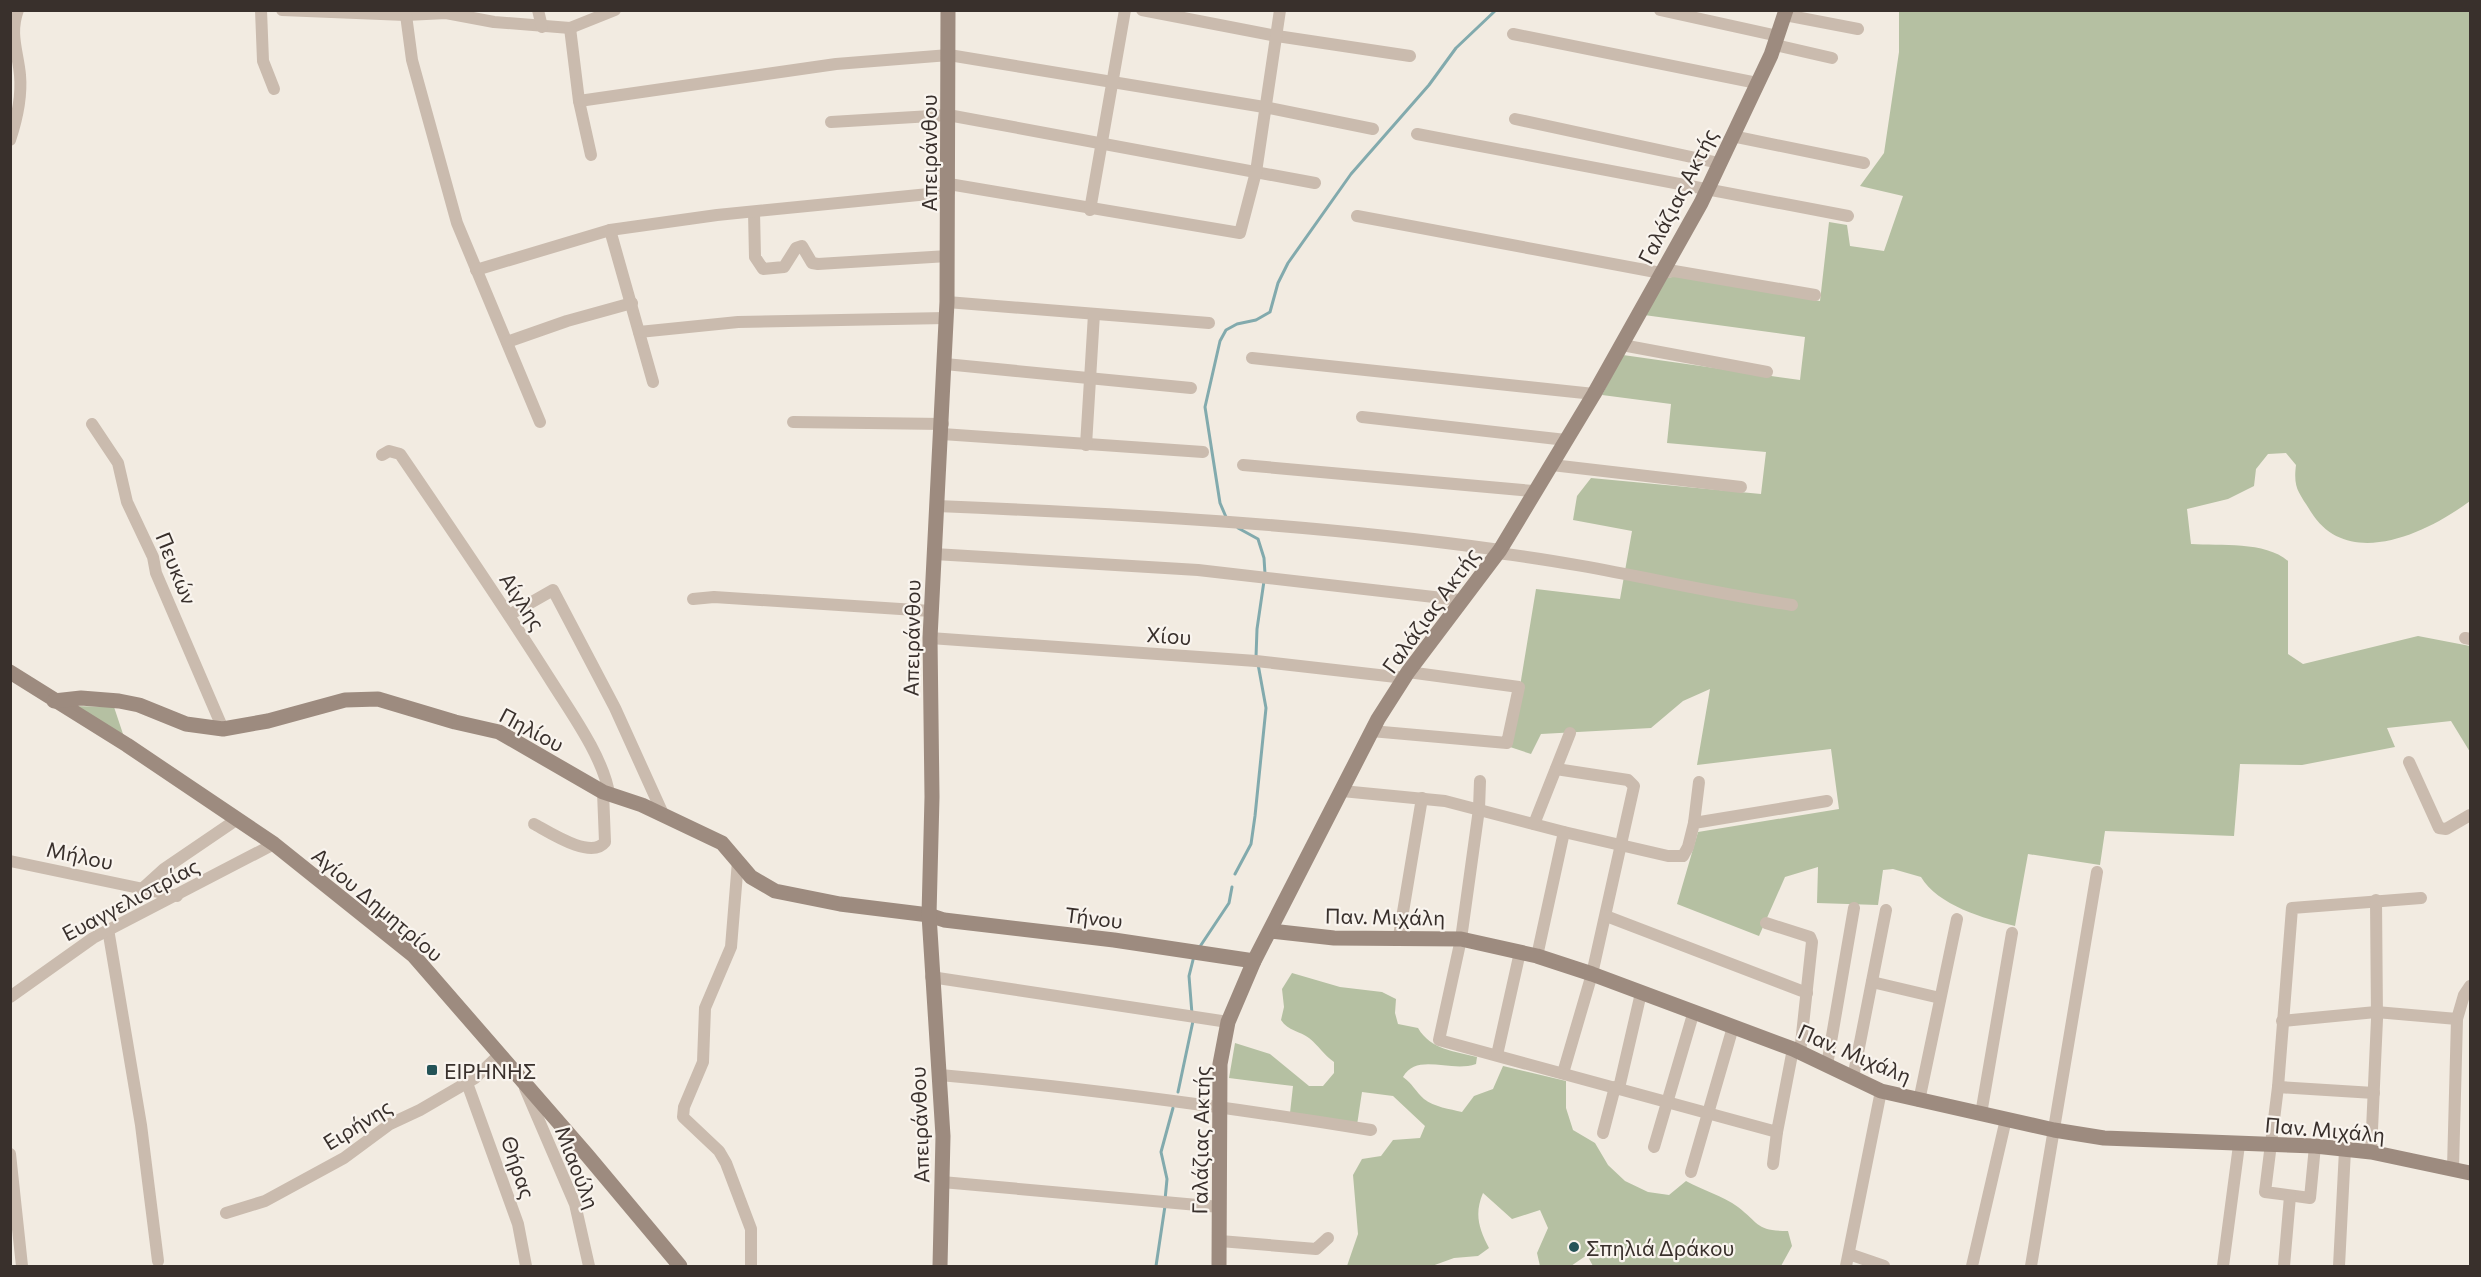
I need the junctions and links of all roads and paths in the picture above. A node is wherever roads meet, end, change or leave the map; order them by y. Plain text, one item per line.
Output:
1 (18, 10) edge
2 (261, 10) edge
3 (282, 10) edge
4 (538, 10) edge
5 (615, 10) edge
6 (948, 10) edge
7 (1125, 10) edge
8 (1142, 10) edge
9 (1280, 10) edge
10 (1660, 10) edge
11 (1786, 13) edge
12 (406, 15) junction
13 (542, 27) junction
14 (570, 28) junction
15 (1858, 29) dead end
16 (1513, 34) dead end
17 (1277, 36) junction
18 (1776, 40) junction
19 (950, 55) junction
20 (1410, 56) dead end
21 (1832, 58) dead end
22 (1111, 81) junction
23 (1757, 83) junction
24 (274, 89) dead end
25 (579, 101) junction
26 (1264, 107) junction
27 (948, 115) junction
28 (1515, 119) dead end
29 (831, 122) dead end
30 (1373, 129) dead end
31 (1417, 134) dead end
32 (1732, 136) junction
33 (10, 140) edge
34 (1101, 142) junction
35 (591, 155) dead end
36 (1719, 163) junction
37 (1864, 163) dead end
38 (1256, 172) junction
39 (1316, 183) dead end
40 (949, 188) junction
41 (1707, 190) junction
42 (1090, 210) junction
43 (754, 212) junction
44 (1357, 216) dead end
45 (1848, 216) dead end
46 (610, 230) junction
47 (948, 256) junction
48 (476, 270) junction
49 (1661, 273) junction
50 (1815, 295) dead end
51 (947, 302) junction
52 (632, 303) junction
53 (1094, 314) junction
54 (946, 318) junction
55 (1209, 323) dead end
56 (639, 332) junction
57 (507, 342) junction
58 (1622, 345) junction
59 (1252, 358) dead end
60 (945, 364) junction
61 (1767, 372) dead end
62 (1092, 380) junction
63 (653, 382) dead end
64 (1191, 388) dead end
65 (1594, 394) junction
66 (1362, 417) dead end
67 (540, 422) dead end
68 (793, 422) dead end
69 (92, 424) dead end
70 (942, 429) junction
71 (1566, 440) junction
72 (1086, 445) junction
73 (1203, 452) dead end
74 (382, 455) dead end
75 (1244, 465) dead end
76 (1552, 465) junction
77 (1741, 487) dead end
78 (1533, 491) junction
79 (938, 506) junction
80 (1498, 551) junction
81 (934, 554) junction
82 (693, 599) dead end
83 (1460, 600) junction
84 (1792, 605) dead end
85 (931, 611) junction
86 (509, 615) junction
87 (930, 638) junction
88 (1407, 675) junction
89 (14, 677) edge
90 (54, 701) junction
91 (223, 729) junction
92 (1371, 731) junction
93 (1570, 734) dead end
94 (2409, 762) dead end
95 (1556, 769) junction
96 (1480, 781) dead end
97 (1699, 782) dead end
98 (1342, 791) junction
99 (606, 793) junction
100 (1422, 798) junction
101 (1827, 801) dead end
102 (1479, 809) junction
103 (663, 814) junction
104 (2470, 815) edge
105 (236, 820) junction
106 (1694, 823) junction
107 (534, 824) dead end
108 (1534, 824) junction
109 (1564, 832) junction
110 (274, 844) junction
111 (1621, 845) junction
112 (10, 861) edge
113 (738, 861) junction
114 (2097, 872) dead end
115 (142, 889) junction
116 (177, 896) junction
117 (2421, 898) dead end
118 (2376, 900) junction
119 (1854, 908) dead end
120 (1886, 910) dead end
121 (929, 915) junction
122 (1606, 916) junction
123 (1957, 919) dead end
124 (1766, 923) dead end
125 (108, 929) junction
126 (1271, 931) junction
127 (2012, 933) dead end
128 (1399, 936) junction
129 (1461, 939) junction
130 (1520, 952) junction
131 (1537, 956) junction
132 (1254, 962) junction
133 (1592, 974) junction
134 (931, 977) junction
135 (1872, 982) junction
136 (2470, 986) edge
137 (1641, 993) junction
138 (1807, 993) junction
139 (10, 997) edge
140 (1940, 998) junction
141 (1694, 1011) junction
142 (2376, 1012) junction
143 (2457, 1019) junction
144 (2282, 1021) junction
145 (1228, 1022) junction
146 (1733, 1027) junction
147 (1796, 1051) junction
148 (500, 1054) junction
149 (1497, 1055) junction
150 (1827, 1065) junction
151 (1563, 1073) junction
152 (940, 1075) junction
153 (1853, 1078) junction
154 (2457, 1079) junction
155 (2470, 1079) edge
156 (467, 1083) junction
157 (524, 1084) junction
158 (2278, 1087) junction
159 (1617, 1088) junction
160 (1881, 1091) junction
161 (2374, 1093) junction
162 (1919, 1101) junction
163 (1666, 1103) junction
164 (1218, 1106) junction
165 (1708, 1113) junction
166 (1981, 1114) junction
167 (2006, 1119) junction
168 (1371, 1130) dead end
169 (2054, 1130) junction
170 (1777, 1132) junction
171 (1603, 1133) dead end
172 (2270, 1144) junction
173 (2239, 1145) junction
174 (2315, 1146) junction
175 (1654, 1147) dead end
176 (2345, 1150) junction
177 (2371, 1152) junction
178 (10, 1154) edge
179 (1773, 1164) dead end
180 (2453, 1168) junction
181 (1691, 1172) dead end
182 (2470, 1173) edge
183 (942, 1182) junction
184 (2290, 1196) junction
185 (1220, 1207) junction
186 (226, 1213) dead end
187 (1328, 1238) dead end
188 (1220, 1241) junction
189 (1849, 1254) junction
190 (158, 1261) dead end
191 (22, 1266) edge
192 (526, 1266) edge
193 (589, 1266) edge
194 (680, 1266) edge
195 (751, 1266) edge
196 (940, 1266) edge
197 (1219, 1266) edge
198 (1846, 1266) edge
199 (1884, 1266) edge
200 (1972, 1266) edge
201 (2031, 1266) edge
202 (2223, 1266) edge
203 (2284, 1266) edge
204 (2338, 1266) edge

1 - 33 street
2 - 24 street
3 - 12 street
4 - 13 street
5 - 14 street
6 - 19 street, Απειράνθου
7 - 22 street
8 - 17 street
9 - 17 street
10 - 18 street
11 - 15 street
11 - 18 street, Γαλάζιας Ακτής
12 - 13 street
12 - 48 street
13 - 14 street
14 - 25 street
16 - 23 street
17 - 20 street
17 - 26 street
18 - 21 street
18 - 23 street, Γαλάζιας Ακτής
19 - 22 street
19 - 25 street
19 - 27 street, Απειράνθου
22 - 26 street
22 - 34 street
23 - 32 street, Γαλάζιας Ακτής
25 - 35 street
26 - 30 street
26 - 38 street
27 - 29 street
27 - 34 street
27 - 40 street, Απειράνθου
28 - 36 street
31 - 41 street
32 - 36 street, Γαλάζιας Ακτής
32 - 37 street
34 - 38 street
34 - 42 street
36 - 41 street, Γαλάζιας Ακτής
38 - 39 street
38 - 42 street
40 - 42 street
40 - 43 street
40 - 47 street, Απειράνθου
41 - 45 street
41 - 49 street, Γαλάζιας Ακτής
43 - 46 street
43 - 47 street
44 - 49 street
46 - 48 street
46 - 52 street
47 - 51 street, Απειράνθου
48 - 57 street
49 - 50 street
49 - 58 street, Γαλάζιας Ακτής
51 - 53 street
51 - 54 street, Απειράνθου
52 - 56 street
52 - 57 street
53 - 55 street
53 - 62 street
54 - 56 street
54 - 60 street, Απειράνθου
56 - 63 street
57 - 67 street
58 - 61 street
58 - 65 street, Γαλάζιας Ακτής
59 - 65 street
60 - 62 street
60 - 70 street, Απειράνθου
62 - 64 street
62 - 72 street
65 - 71 street, Γαλάζιας Ακτής
66 - 71 street
68 - 70 street
69 - 91 street, Πευκών
70 - 72 street
70 - 79 street, Απειράνθου
71 - 76 street, Γαλάζιας Ακτής
72 - 73 street
74 - 86 street, Αίγλης
75 - 78 street
76 - 77 street
76 - 78 street, Γαλάζιας Ακτής
78 - 80 street, Γαλάζιας Ακτής
79 - 80 street
79 - 81 street, Απειράνθου
80 - 83 street, Γαλάζιας Ακτής
80 - 84 street
81 - 83 street
81 - 85 street, Απειράνθου
82 - 85 street
83 - 88 street, Γαλάζιας Ακτής
85 - 87 street, Απειράνθου
86 - 99 street, Αίγλης
86 - 103 street
87 - 88 street, Χίου
87 - 121 street, Απειράνθου
88 - 92 street, Γαλάζιας Ακτής
88 - 92 street, Χίου
89 - 90 street, Αγίου Δημητρίου
90 - 91 street, Πηλίου
90 - 105 street, Αγίου Δημητρίου
91 - 99 street, Πηλίου
92 - 98 street, Γαλάζιας Ακτής
93 - 95 street
94 - 104 street
95 - 108 street
95 - 111 street
96 - 102 street
97 - 106 street
98 - 100 street
98 - 126 street, Γαλάζιας Ακτής
99 - 103 street, Πηλίου
99 - 107 street, Αίγλης
100 - 102 street
100 - 128 street
101 - 106 street
102 - 108 street
102 - 129 street
103 - 113 street, Πηλίου
105 - 110 street, Αγίου Δημητρίου
105 - 115 street
106 - 111 street
108 - 109 street
109 - 111 street
109 - 131 street
110 - 116 street, Ευαγγελιστρίας
110 - 148 street, Αγίου Δημητρίου
111 - 122 street
112 - 115 street, Μήλου
113 - 121 street, Πηλίου
113 - 195 street
114 - 169 street
115 - 116 street, Μήλου
116 - 125 street, Ευαγγελιστρίας
117 - 118 street
118 - 142 street
118 - 144 street
119 - 150 street
120 - 135 street
121 - 132 street, Τήνου
121 - 134 street, Απειράνθου
122 - 133 street
122 - 138 street
123 - 140 street
124 - 138 street
125 - 139 street, Ευαγγελιστρίας
125 - 190 street
126 - 128 street, Παν. Μιχάλη
126 - 132 street, Γαλάζιας Ακτής
127 - 166 street
128 - 129 street, Παν. Μιχάλη
129 - 130 street, Παν. Μιχάλη
129 - 149 street
130 - 131 street, Παν. Μιχάλη
130 - 149 street
131 - 133 street, Παν. Μιχάλη
132 - 145 street, Γαλάζιας Ακτής
133 - 137 street, Παν. Μιχάλη
133 - 151 street
134 - 145 street
134 - 152 street, Απειράνθου
135 - 140 street
135 - 153 street
136 - 143 street
137 - 141 street, Παν. Μιχάλη
137 - 159 street
138 - 147 street
140 - 162 street
141 - 146 street, Παν. Μιχάλη
141 - 163 street
142 - 143 street
142 - 144 street
142 - 161 street
143 - 154 street
144 - 158 street
145 - 164 street, Γαλάζιας Ακτής
146 - 147 street, Παν. Μιχάλη
146 - 165 street
147 - 150 street, Παν. Μιχάλη
147 - 170 street
148 - 156 street, Ειρήνης
148 - 157 street, Αγίου Δημητρίου
149 - 151 street
150 - 153 street, Παν. Μιχάλη
151 - 159 street
152 - 164 street
152 - 183 street, Απειράνθου
153 - 160 street, Παν. Μιχάλη
154 - 155 street
154 - 180 street
156 - 186 street, Ειρήνης
156 - 192 street, Θήρας
157 - 193 street, Μιαούλη
157 - 194 street, Αγίου Δημητρίου
158 - 161 street
158 - 172 street
159 - 163 street
159 - 171 street
160 - 162 street, Παν. Μιχάλη
160 - 189 street
161 - 177 street
162 - 166 street, Παν. Μιχάλη
163 - 165 street
163 - 175 street
164 - 168 street
164 - 185 street, Γαλάζιας Ακτής
165 - 170 street
165 - 181 street
166 - 167 street, Παν. Μιχάλη
167 - 169 street, Παν. Μιχάλη
167 - 200 street
169 - 173 street, Παν. Μιχάλη
169 - 201 street
170 - 179 street
172 - 173 street, Παν. Μιχάλη
172 - 174 street, Παν. Μιχάλη
172 - 184 street
173 - 202 street
174 - 176 street, Παν. Μιχάλη
174 - 184 street
176 - 177 street, Παν. Μιχάλη
176 - 204 street
177 - 180 street, Παν. Μιχάλη
178 - 191 street
180 - 182 street, Παν. Μιχάλη
183 - 185 street
183 - 196 street, Απειράνθου
184 - 203 street
185 - 188 street, Γαλάζιας Ακτής
187 - 188 street
188 - 197 street, Γαλάζιας Ακτής
189 - 198 street
189 - 199 street

